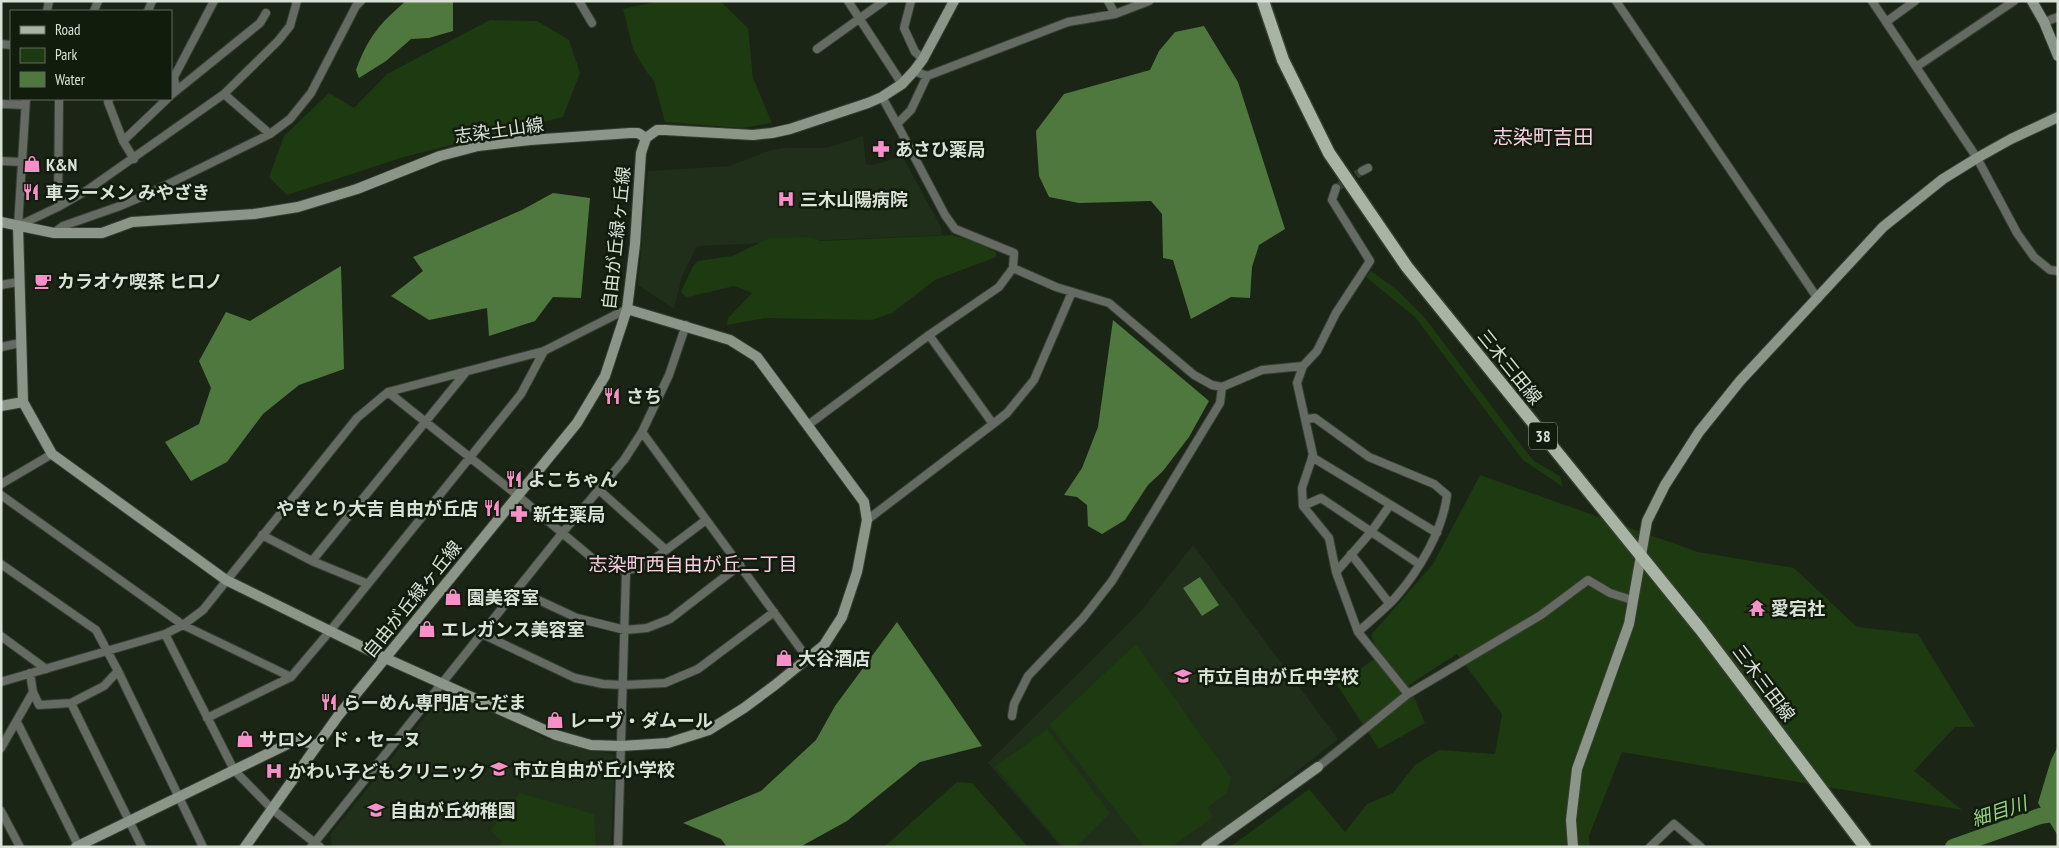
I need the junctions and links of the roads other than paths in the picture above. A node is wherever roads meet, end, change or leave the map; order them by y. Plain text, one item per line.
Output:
1 (214, 1) edge
2 (297, 1) edge
3 (361, 1) edge
4 (578, 1) edge
5 (848, 1) edge
6 (884, 1) edge
7 (911, 1) edge
8 (954, 1) edge
9 (1108, 1) edge
10 (1149, 1) edge
11 (1263, 1) edge
12 (1616, 1) edge
13 (1872, 1) edge
14 (1915, 1) edge
15 (2014, 1) edge
16 (2032, 1) edge
17 (266, 13) dead end
18 (1114, 14) junction
19 (2058, 17) edge
20 (859, 18) junction
21 (592, 22) dead end
22 (1886, 22) junction
23 (2044, 22) junction
24 (817, 49) dead end
25 (2058, 56) edge
26 (923, 59) junction
27 (1916, 67) junction
28 (914, 71) junction
29 (928, 76) junction
30 (902, 84) junction
31 (174, 92) edge
32 (224, 94) junction
33 (882, 97) junction
34 (58, 100) edge
35 (109, 100) edge
36 (166, 100) edge
37 (25, 102) edge
38 (1, 104) edge
39 (2058, 117) edge
40 (897, 124) junction
41 (270, 134) junction
42 (646, 138) junction
43 (123, 142) junction
44 (1977, 158) junction
45 (134, 159) junction
46 (1, 161) edge
47 (22, 162) junction
48 (1336, 188) dead end
49 (58, 207) junction
50 (1, 222) edge
51 (18, 226) junction
52 (54, 233) junction
53 (1013, 268) junction
54 (2058, 271) edge
55 (18, 282) junction
56 (1, 285) edge
57 (1072, 292) junction
58 (1818, 299) junction
59 (627, 309) junction
60 (686, 326) junction
61 (929, 335) junction
62 (20, 344) junction
63 (1, 347) edge
64 (544, 351) junction
65 (1303, 366) junction
66 (466, 372) junction
67 (1222, 387) junction
68 (388, 392) junction
69 (23, 402) junction
70 (1, 406) edge
71 (1306, 419) junction
72 (425, 422) junction
73 (993, 424) junction
74 (808, 425) junction
75 (642, 432) junction
76 (52, 454) junction
77 (470, 457) junction
78 (1312, 457) junction
79 (1, 484) edge
80 (599, 490) junction
81 (1, 495) edge
82 (518, 495) junction
83 (1390, 505) junction
84 (1303, 506) junction
85 (706, 520) junction
86 (868, 520) junction
87 (563, 532) junction
88 (1371, 532) junction
89 (1437, 533) junction
90 (262, 535) junction
91 (666, 550) junction
92 (1351, 554) junction
93 (1640, 555) junction
94 (312, 561) junction
95 (1, 564) edge
96 (1419, 564) junction
97 (740, 566) junction
98 (626, 572) junction
99 (1336, 572) junction
100 (226, 580) junction
101 (368, 584) junction
102 (517, 590) junction
103 (1632, 600) junction
104 (1390, 603) junction
105 (774, 612) junction
106 (183, 626) junction
107 (625, 630) junction
108 (330, 631) junction
109 (1358, 632) junction
110 (165, 634) junction
111 (482, 634) junction
112 (1, 636) edge
113 (106, 651) junction
114 (385, 658) junction
115 (808, 659) junction
116 (46, 669) junction
117 (118, 671) junction
118 (30, 673) junction
119 (291, 677) junction
120 (1, 682) edge
121 (442, 684) junction
122 (623, 685) junction
123 (33, 692) junction
124 (1408, 694) junction
125 (71, 703) junction
126 (1012, 716) dead end
127 (207, 718) junction
128 (17, 722) junction
129 (317, 745) junction
130 (621, 746) junction
131 (1, 748) edge
132 (1318, 767) joint
133 (234, 770) junction
134 (178, 797) junction
135 (272, 809) junction
136 (1, 811) edge
137 (128, 820) junction
138 (315, 845) edge
139 (78, 846) edge
140 (20, 847) edge
141 (142, 847) edge
142 (202, 847) edge
143 (245, 847) edge
144 (618, 847) edge
145 (1206, 847) edge
146 (1573, 847) edge
147 (1650, 847) edge
148 (1701, 847) edge
149 (1865, 847) edge

1 - 31 street
2 - 32 street
3 - 41 street
4 - 21 street
5 - 20 street
6 - 20 street
7 - 26 street
8 - 26 street
9 - 18 street
10 - 18 street
11 - 93 main road, 三木三田線 / 38
12 - 58 street
13 - 22 street
14 - 22 street
15 - 27 street
16 - 23 street
17 - 31 street
18 - 29 street
19 - 23 street
20 - 24 street
20 - 30 street
22 - 27 street
23 - 25 street
26 - 28 street
27 - 44 street
28 - 29 street
28 - 30 street
29 - 40 street
30 - 33 street
32 - 41 street
32 - 45 street
33 - 40 street
33 - 42 street
34 - 49 street
35 - 43 street
36 - 43 street
37 - 38 street
37 - 47 street
39 - 44 street
40 - 53 street
41 - 52 street
42 - 52 street, 志染土山線
42 - 59 street, 自由が丘緑ヶ丘線
43 - 45 street
44 - 54 street
44 - 58 street
45 - 49 street
46 - 47 street
47 - 51 street
48 - 65 street
49 - 51 street
50 - 51 street, 志染土山線
51 - 52 street, 志染土山線
51 - 55 street
53 - 57 street
53 - 61 street
55 - 56 street
55 - 62 street
57 - 67 street
57 - 73 street
58 - 93 street
59 - 60 street
59 - 64 street
59 - 82 street, 自由が丘緑ヶ丘線
60 - 74 street
60 - 75 street
61 - 73 street
61 - 74 street
62 - 63 street
62 - 69 street
64 - 66 street
64 - 77 street
65 - 67 street
65 - 71 street
66 - 68 street
66 - 72 street
67 - 126 street
68 - 72 street
68 - 90 street
69 - 70 street
69 - 76 street
71 - 78 street
71 - 89 street
72 - 77 street
72 - 94 street
73 - 86 street
74 - 86 street
75 - 80 street
75 - 85 street
76 - 79 street
76 - 100 street
77 - 82 street
77 - 101 street
78 - 83 street
78 - 84 street
80 - 87 street
80 - 91 street
81 - 106 street
82 - 87 street
82 - 114 street, 自由が丘緑ヶ丘線
83 - 88 street
83 - 89 street
84 - 88 street
84 - 99 street
85 - 91 street
85 - 97 street
86 - 115 street
87 - 98 street
87 - 102 street
88 - 92 street
88 - 96 street
89 - 96 street
90 - 94 street
90 - 100 street
91 - 98 street
92 - 99 street
92 - 104 street
93 - 103 street
93 - 149 main road, 三木三田線 / 38
94 - 101 street
95 - 113 street
96 - 104 street
97 - 105 street
97 - 107 street
98 - 107 street
99 - 109 street
100 - 106 street
100 - 108 street
101 - 108 street
102 - 107 street
102 - 111 street
103 - 124 street
103 - 146 street
104 - 109 street
105 - 115 street
105 - 122 street
106 - 110 street
106 - 119 street
107 - 122 street
108 - 114 street
108 - 119 street
109 - 124 street
110 - 113 street
110 - 127 street
111 - 121 street
111 - 122 street
112 - 116 street
113 - 116 street
113 - 117 street
114 - 121 street
114 - 129 street, 自由が丘緑ヶ丘線
115 - 130 street
116 - 118 street
117 - 125 street
117 - 134 street
118 - 120 street
118 - 123 street
119 - 127 street
121 - 130 street
121 - 138 street
122 - 130 street
123 - 125 street
123 - 128 street
124 - 132 street
125 - 137 street
127 - 133 street
128 - 131 street
128 - 139 street
129 - 133 street
129 - 135 street, 自由が丘緑ヶ丘線
130 - 144 street
132 - 145 street
133 - 134 street
133 - 135 street
134 - 137 street
134 - 142 street
135 - 138 street
135 - 143 street, 自由が丘緑ヶ丘線
136 - 140 street
137 - 139 street
137 - 141 street
147 - 148 street

